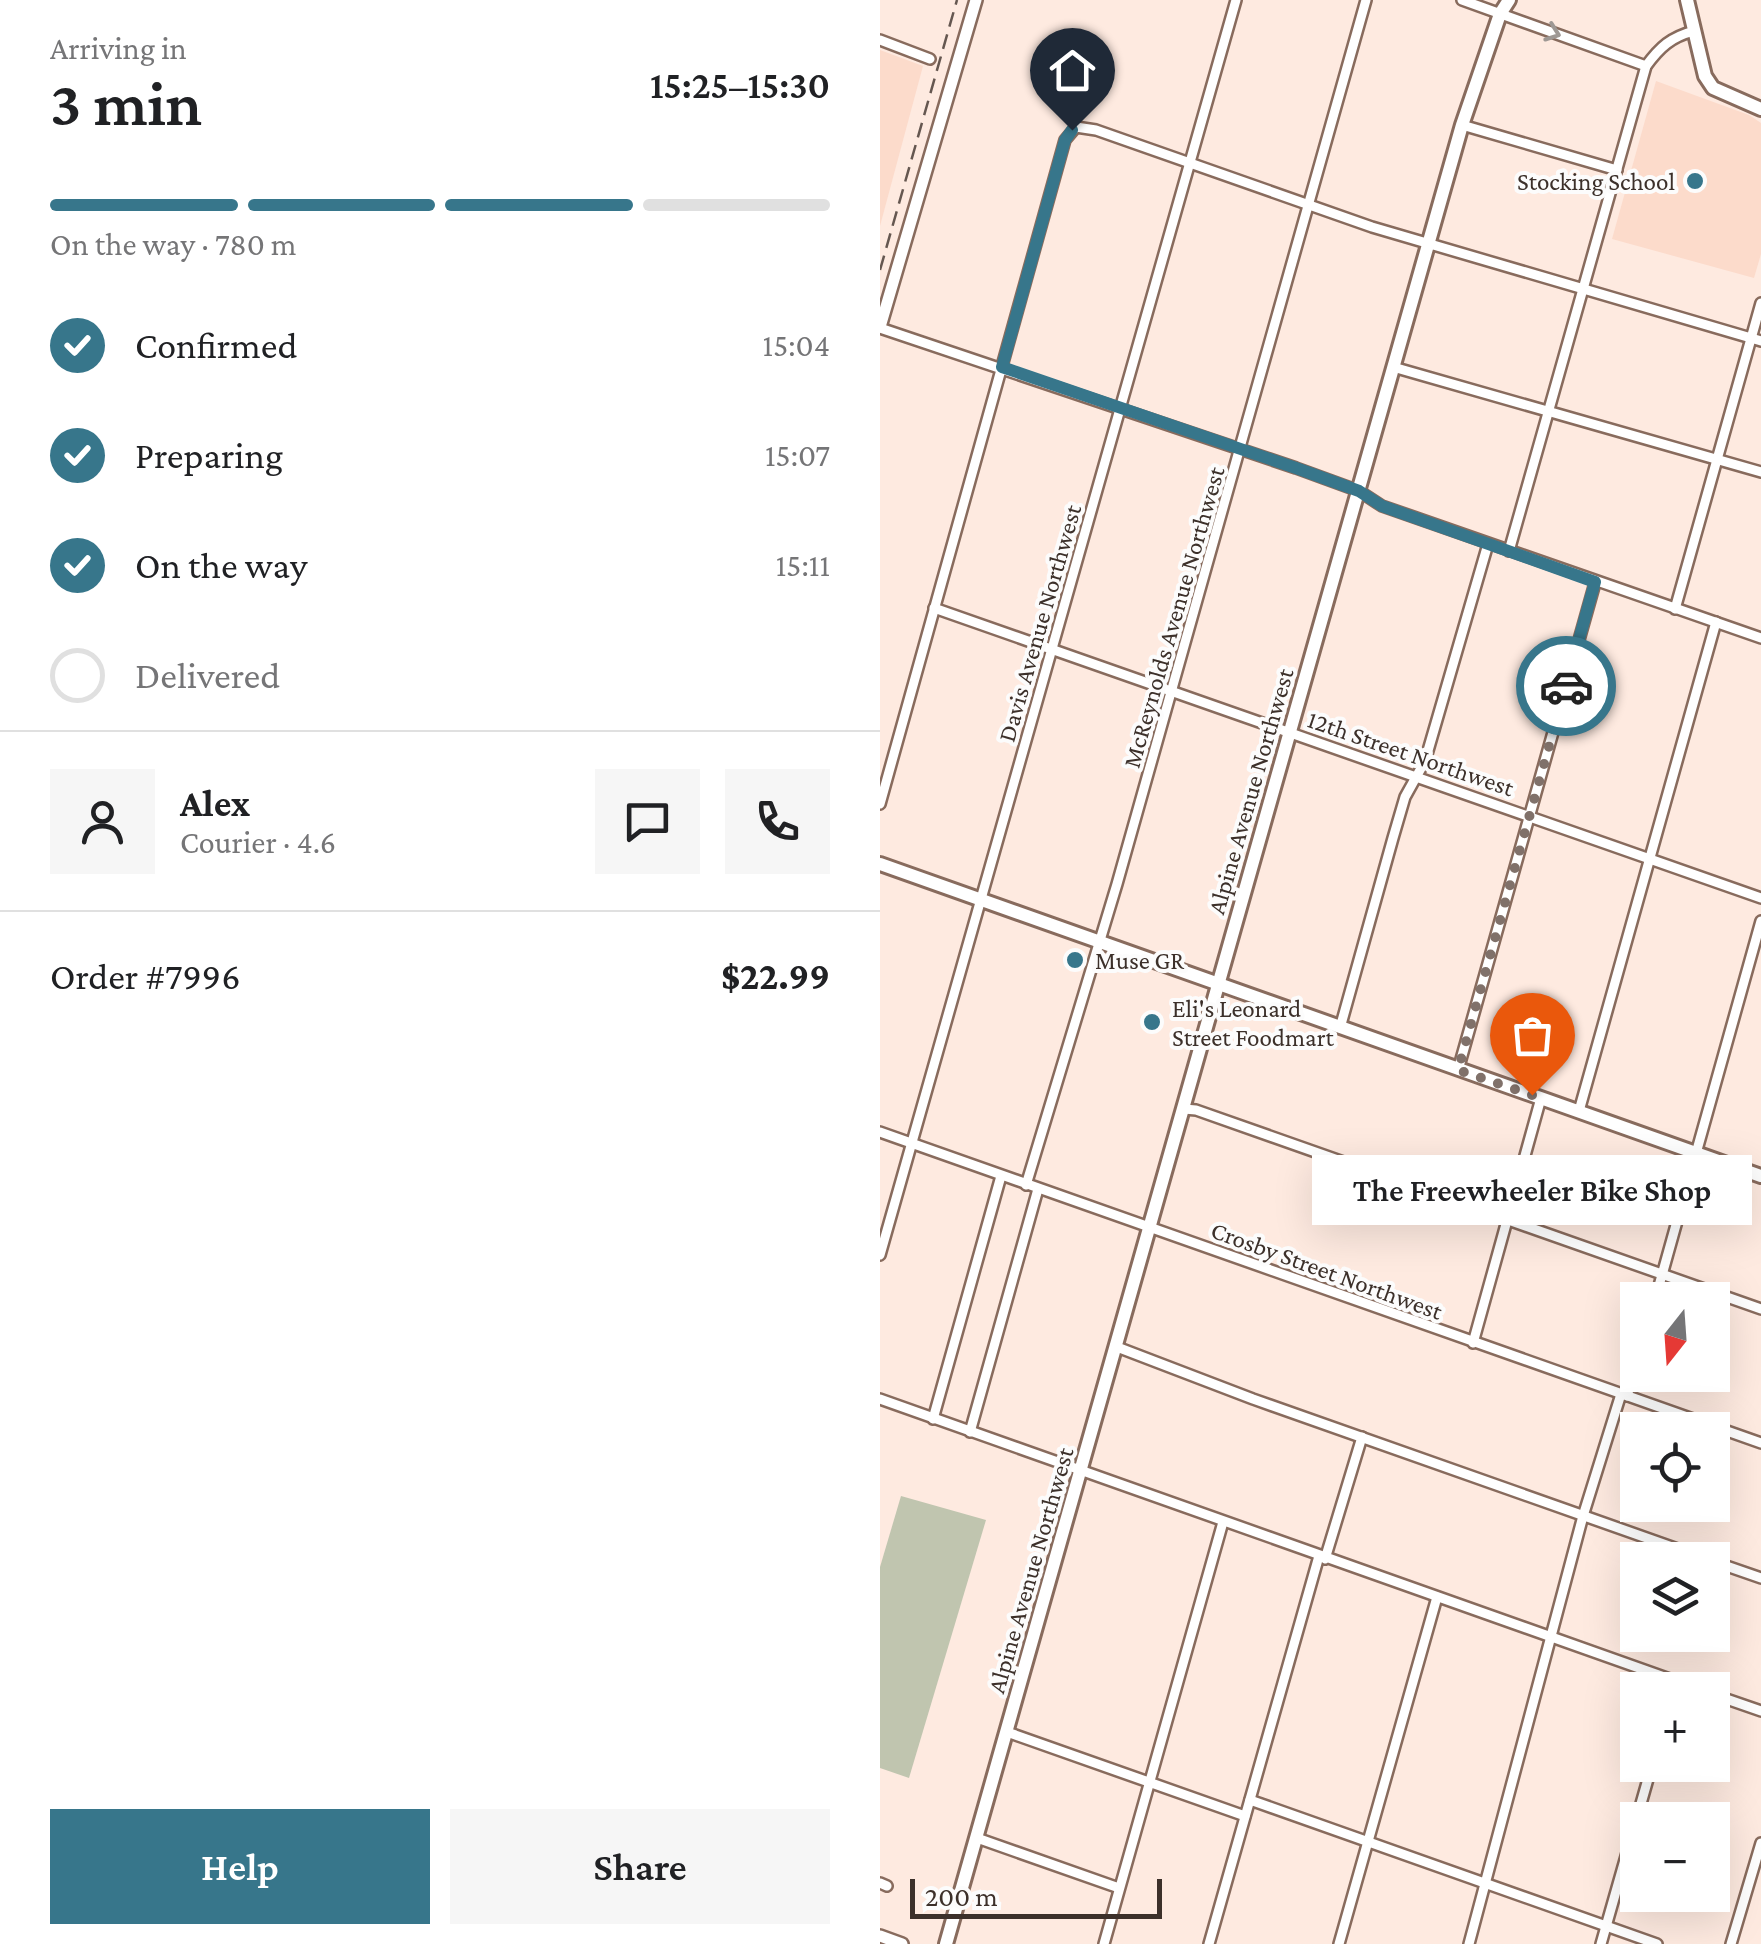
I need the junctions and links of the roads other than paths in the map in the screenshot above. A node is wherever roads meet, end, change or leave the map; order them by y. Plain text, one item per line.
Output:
1 (976, 0) edge
2 (1236, 0) edge
3 (1366, 0) edge
4 (1462, 0) edge
5 (1508, 0) edge
6 (1687, 0) edge
7 (1500, 14) junction
8 (1694, 31) junction
9 (880, 40) edge
10 (930, 59) dead end
11 (1646, 66) junction
12 (1761, 109) edge
13 (1462, 126) junction
14 (1190, 162) junction
15 (1617, 170) junction
16 (1309, 204) junction
17 (1428, 244) junction
18 (1583, 290) junction
19 (1761, 303) edge
20 (880, 328) edge
21 (1756, 340) edge
22 (1002, 367) junction
23 (1394, 367) junction
24 (1120, 408) junction
25 (1549, 412) junction
26 (1241, 448) junction
27 (1718, 460) junction
28 (1761, 472) edge
29 (1359, 491) junction
30 (1488, 544) junction
31 (1509, 551) junction
32 (1595, 582) junction
33 (934, 608) junction
34 (1676, 609) junction
35 (1716, 622) junction
36 (1761, 638) edge
37 (1053, 648) junction
38 (1172, 692) junction
39 (1290, 733) junction
40 (1416, 777) junction
41 (880, 804) edge
42 (1530, 816) junction
43 (1650, 860) junction
44 (880, 864) edge
45 (1761, 898) edge
46 (982, 900) junction
47 (1761, 921) edge
48 (1100, 944) junction
49 (1218, 986) junction
50 (1340, 1028) junction
51 (1458, 1070) junction
52 (1541, 1098) junction
53 (1184, 1109) junction
54 (1579, 1111) junction
55 (880, 1132) edge
56 (912, 1143) junction
57 (1697, 1153) junction
58 (1001, 1176) junction
59 (1761, 1176) edge
60 (1026, 1185) junction
61 (1038, 1189) junction
62 (1508, 1220) junction
63 (1150, 1228) junction
64 (880, 1256) edge
65 (1662, 1274) junction
66 (1660, 1282) edge
67 (1761, 1309) edge
68 (1473, 1343) junction
69 (1117, 1347) junction
70 (1625, 1392) edge
71 (1624, 1395) junction
72 (880, 1400) edge
73 (933, 1419) junction
74 (970, 1432) junction
75 (1362, 1437) junction
76 (1761, 1443) edge
77 (1082, 1472) junction
78 (1583, 1516) junction
79 (1223, 1522) junction
80 (1659, 1542) edge
81 (1322, 1558) junction
82 (1730, 1567) edge
83 (1761, 1578) edge
84 (1438, 1598) junction
85 (1552, 1639) junction
86 (1638, 1672) edge
87 (1730, 1700) edge
88 (1761, 1711) edge
89 (1007, 1732) junction
90 (1647, 1782) edge
91 (1149, 1783) junction
92 (1250, 1800) junction
93 (1245, 1816) junction
94 (976, 1838) junction
95 (1368, 1840) junction
96 (1761, 1843) edge
97 (1486, 1884) junction
98 (1119, 1888) junction
99 (1606, 1926) junction
100 (880, 1936) edge
101 (902, 1944) edge
102 (946, 1944) edge
103 (1104, 1944) edge
104 (1209, 1944) edge
105 (1339, 1944) edge
106 (1469, 1944) edge
107 (1601, 1944) edge
108 (1656, 1944) edge
109 (1732, 1944) edge

1 - 20 street
2 - 14 street, Davis Avenue Northwest
3 - 16 street, McReynolds Avenue Northwest
4 - 7 street
5 - 7 main road, Alpine Avenue Northwest
6 - 8 main road
7 -> 11 street
7 - 13 main road, Alpine Avenue Northwest
8 - 11 street
8 - 12 main road
9 - 10 street
11 - 15 street
13 - 15 street
13 - 17 main road, Alpine Avenue Northwest
14 - 16 street
14 - 22 street
14 - 24 street, Davis Avenue Northwest
15 - 18 street
16 - 17 street
16 - 26 street, McReynolds Avenue Northwest
17 - 18 street
17 - 23 main road, Alpine Avenue Northwest
18 - 21 street
18 - 25 street
19 - 21 street
20 - 22 street
21 - 27 street
22 - 24 street
22 - 33 street
23 - 25 street
23 - 29 main road, Alpine Avenue Northwest
24 - 26 street
24 - 37 street, Davis Avenue Northwest
25 - 27 street
25 - 31 street
26 - 29 street
26 - 38 street, McReynolds Avenue Northwest
27 - 28 street
27 - 34 street
29 - 30 street
29 - 39 main road, Alpine Avenue Northwest
30 - 31 street
30 - 40 street
31 - 32 street
32 - 34 street
32 - 42 street
33 - 37 street, 12th Street Northwest
33 - 41 street
34 - 35 street
35 - 36 street
35 - 43 street
37 - 38 street, 12th Street Northwest
37 - 46 street, Davis Avenue Northwest
38 - 39 street, 12th Street Northwest
38 - 48 street, McReynolds Avenue Northwest
39 - 40 street, 12th Street Northwest
39 - 49 main road, Alpine Avenue Northwest
40 - 42 street, 12th Street Northwest
40 - 50 street
42 - 43 street, 12th Street Northwest
42 - 51 street
43 - 45 street, 12th Street Northwest
43 - 54 street
44 - 46 main road
46 - 48 main road
46 - 56 street, Davis Avenue Northwest
47 - 57 street
48 - 49 main road
48 - 60 street, McReynolds Avenue Northwest
49 - 50 main road
49 - 53 main road, Alpine Avenue Northwest
50 - 51 main road
51 - 52 main road
52 - 54 main road
52 - 62 street
53 - 62 street
53 - 63 main road, Alpine Avenue Northwest
54 - 57 main road
55 - 56 street, Crosby Street Northwest
56 - 58 street, Crosby Street Northwest
56 - 64 street, Davis Avenue Northwest
57 - 59 main road
57 - 65 street
58 - 60 street, Crosby Street Northwest
58 - 73 street
60 - 61 street, Crosby Street Northwest
61 - 63 street, Crosby Street Northwest
61 - 74 street
62 - 65 street
62 - 68 street
63 - 68 street, Crosby Street Northwest
63 - 69 main road, Alpine Avenue Northwest
65 - 66 street
65 - 67 street
68 - 71 street, Crosby Street Northwest
69 - 75 street
69 - 77 main road, Alpine Avenue Northwest
70 - 71 street
71 - 76 street, Crosby Street Northwest
71 - 78 street
72 - 73 street
73 - 74 street
74 - 77 street
75 - 78 street
75 - 81 street
77 - 79 street
77 - 89 main road, Alpine Avenue Northwest
78 - 80 street
78 - 85 street
79 - 81 street
79 - 91 street
81 - 84 street
81 - 92 street
82 - 83 street
84 - 85 street
84 - 95 street
85 - 86 street
85 - 97 street
87 - 88 street
89 - 91 street
89 - 94 main road, Alpine Avenue Northwest
90 - 99 street
91 - 93 street
91 - 98 street
92 - 93 street
92 - 95 street
93 - 104 street
94 - 98 street
94 - 102 main road, Alpine Avenue Northwest
95 - 97 street
95 - 105 street
96 - 109 street
97 - 99 street
97 - 106 street
98 - 103 street
99 - 107 street
99 - 108 street
100 - 101 street

